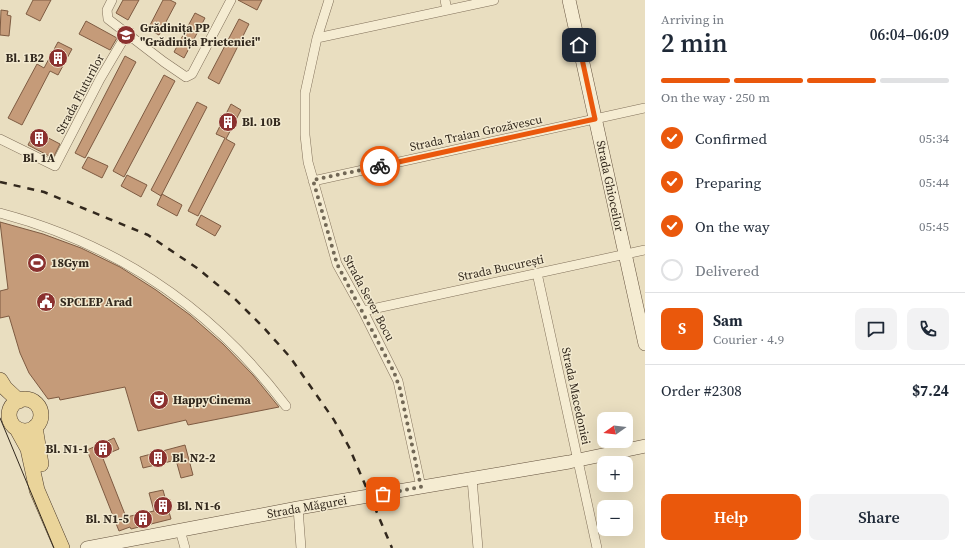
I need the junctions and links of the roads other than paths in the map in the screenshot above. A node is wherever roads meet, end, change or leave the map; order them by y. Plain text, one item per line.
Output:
1 (112, 0) edge
2 (231, 0) edge
3 (329, 0) edge
4 (445, 0) edge
5 (494, 0) edge
6 (569, 0) edge
7 (447, 10) junction
8 (126, 35) junction
9 (317, 38) junction
10 (645, 108) edge
11 (595, 119) junction
12 (0, 139) edge
13 (313, 180) junction
14 (0, 213) edge
15 (645, 250) edge
16 (625, 254) junction
17 (537, 273) junction
18 (363, 311) junction
19 (645, 344) edge
20 (0, 380) edge
21 (0, 394) edge
22 (19, 401) junction
23 (286, 406) dead end
24 (9, 412) junction
25 (35, 427) junction
26 (17, 429) junction
27 (645, 446) edge
28 (578, 460) junction
29 (472, 479) junction
30 (421, 487) junction
31 (298, 508) junction
32 (180, 530) junction
33 (62, 548) edge
34 (69, 548) edge
35 (88, 548) edge
36 (185, 548) edge
37 (301, 548) edge
38 (478, 548) edge
39 (597, 548) edge

1 - 8 street
2 - 8 street
3 - 9 street, Strada Sever Bocu
4 - 7 street
5 - 7 street
6 - 11 street, Strada Ghioceilor
7 - 9 street
8 - 12 street, Strada Fluturilor
9 - 13 street, Strada Sever Bocu
10 - 11 street, Strada Traian Grozăvescu
11 - 13 street, Strada Traian Grozăvescu
11 - 16 street, Strada Ghioceilor
13 - 18 street, Strada Sever Bocu
14 - 23 street
15 - 16 street, Strada București
16 - 17 street, Strada București
16 - 19 street, Strada Ghioceilor
17 - 18 street, Strada București
17 - 28 street, Strada Macedoniei
18 - 30 street, Strada Sever Bocu
20 - 22 main road
21 - 24 main road
22 - 24 main road
22 - 25 main road
24 - 26 main road
25 - 26 main road
25 - 34 main road
26 - 33 main road
27 - 28 street, Strada Măgurei
28 - 29 street, Strada Măgurei
28 - 39 street, Strada Macedoniei
29 - 30 street, Strada Măgurei
29 - 38 street
30 - 31 street, Strada Măgurei
31 - 32 street, Strada Măgurei
31 - 37 street
32 - 35 street, Strada Măgurei
32 - 36 street

